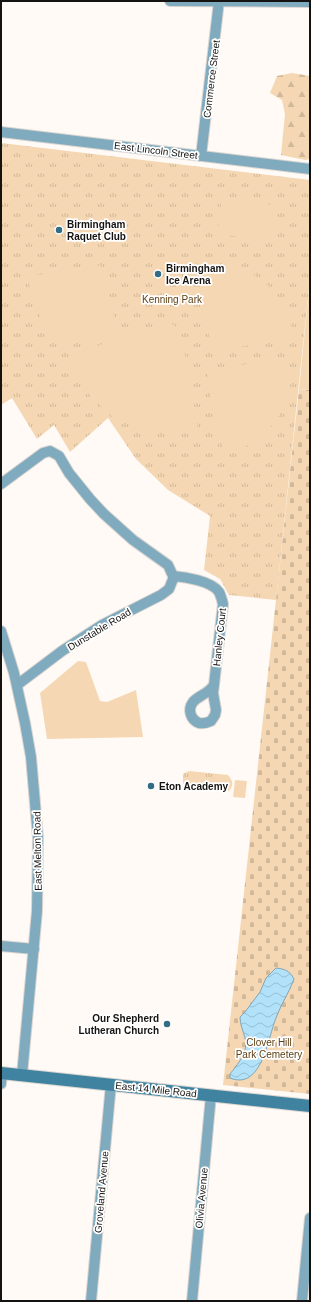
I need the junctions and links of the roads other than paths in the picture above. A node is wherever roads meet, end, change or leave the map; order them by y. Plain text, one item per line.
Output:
1 (170, 1) edge
2 (219, 1) edge
3 (310, 2) edge
4 (1, 132) edge
5 (201, 156) junction
6 (310, 169) edge
7 (1, 484) edge
8 (172, 573) junction
9 (1, 631) edge
10 (214, 684) dead end
11 (17, 685) junction
12 (1, 946) edge
13 (34, 949) junction
14 (22, 1075) junction
15 (1, 1077) edge
16 (111, 1084) junction
17 (211, 1095) junction
18 (310, 1106) edge
19 (310, 1218) edge
20 (91, 1301) edge
21 (192, 1301) edge
22 (302, 1301) edge

1 - 2 street
2 - 3 street
2 - 5 street, Commerce Street
4 - 5 street, East Lincoln Street
5 - 6 street, East Lincoln Street
7 - 8 street
8 - 10 street, Hanley Court
8 - 11 street, Dunstable Road
9 - 11 street, East Melton Road
11 - 13 street, East Melton Road
12 - 13 street
13 - 14 street, East Melton Road
14 - 15 main road, East 14 Mile Road
14 - 16 main road, East 14 Mile Road
16 - 17 main road, East 14 Mile Road
16 - 20 street, Groveland Avenue
17 - 18 main road, East 14 Mile Road
17 - 21 street, Olivia Avenue
19 - 22 street

